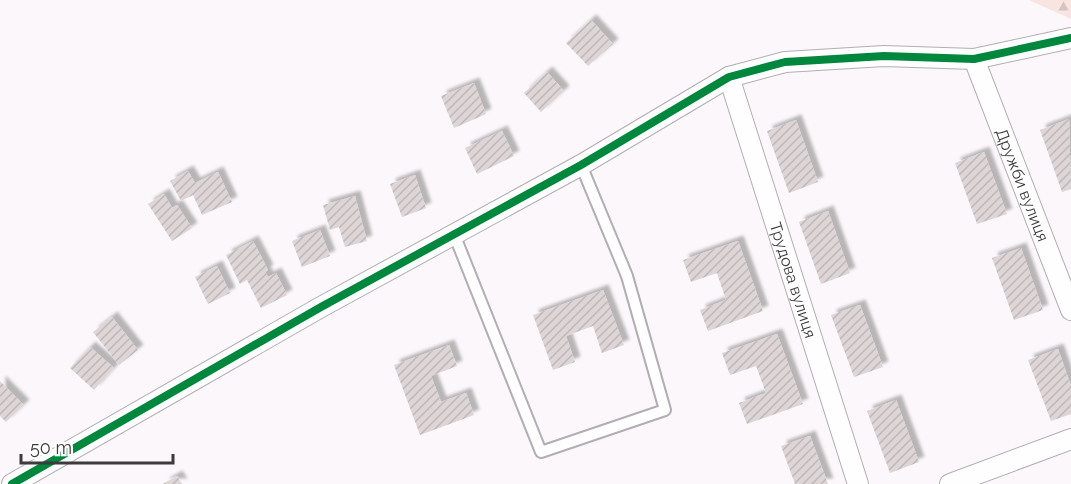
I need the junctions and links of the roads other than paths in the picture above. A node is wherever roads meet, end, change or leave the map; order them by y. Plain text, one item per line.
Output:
1 (1071, 38) edge
2 (974, 59) junction
3 (729, 76) junction
4 (581, 165) junction
5 (454, 234) junction
6 (1071, 309) edge
7 (1071, 439) edge
8 (12, 484) edge
9 (858, 484) edge
10 (950, 484) edge

1 - 2 street
2 - 3 street
2 - 6 street, Дружби вулиця
3 - 4 street
3 - 9 street, Трудова вулиця
4 - 5 street
4 - 5 lane
5 - 8 street
7 - 10 street

